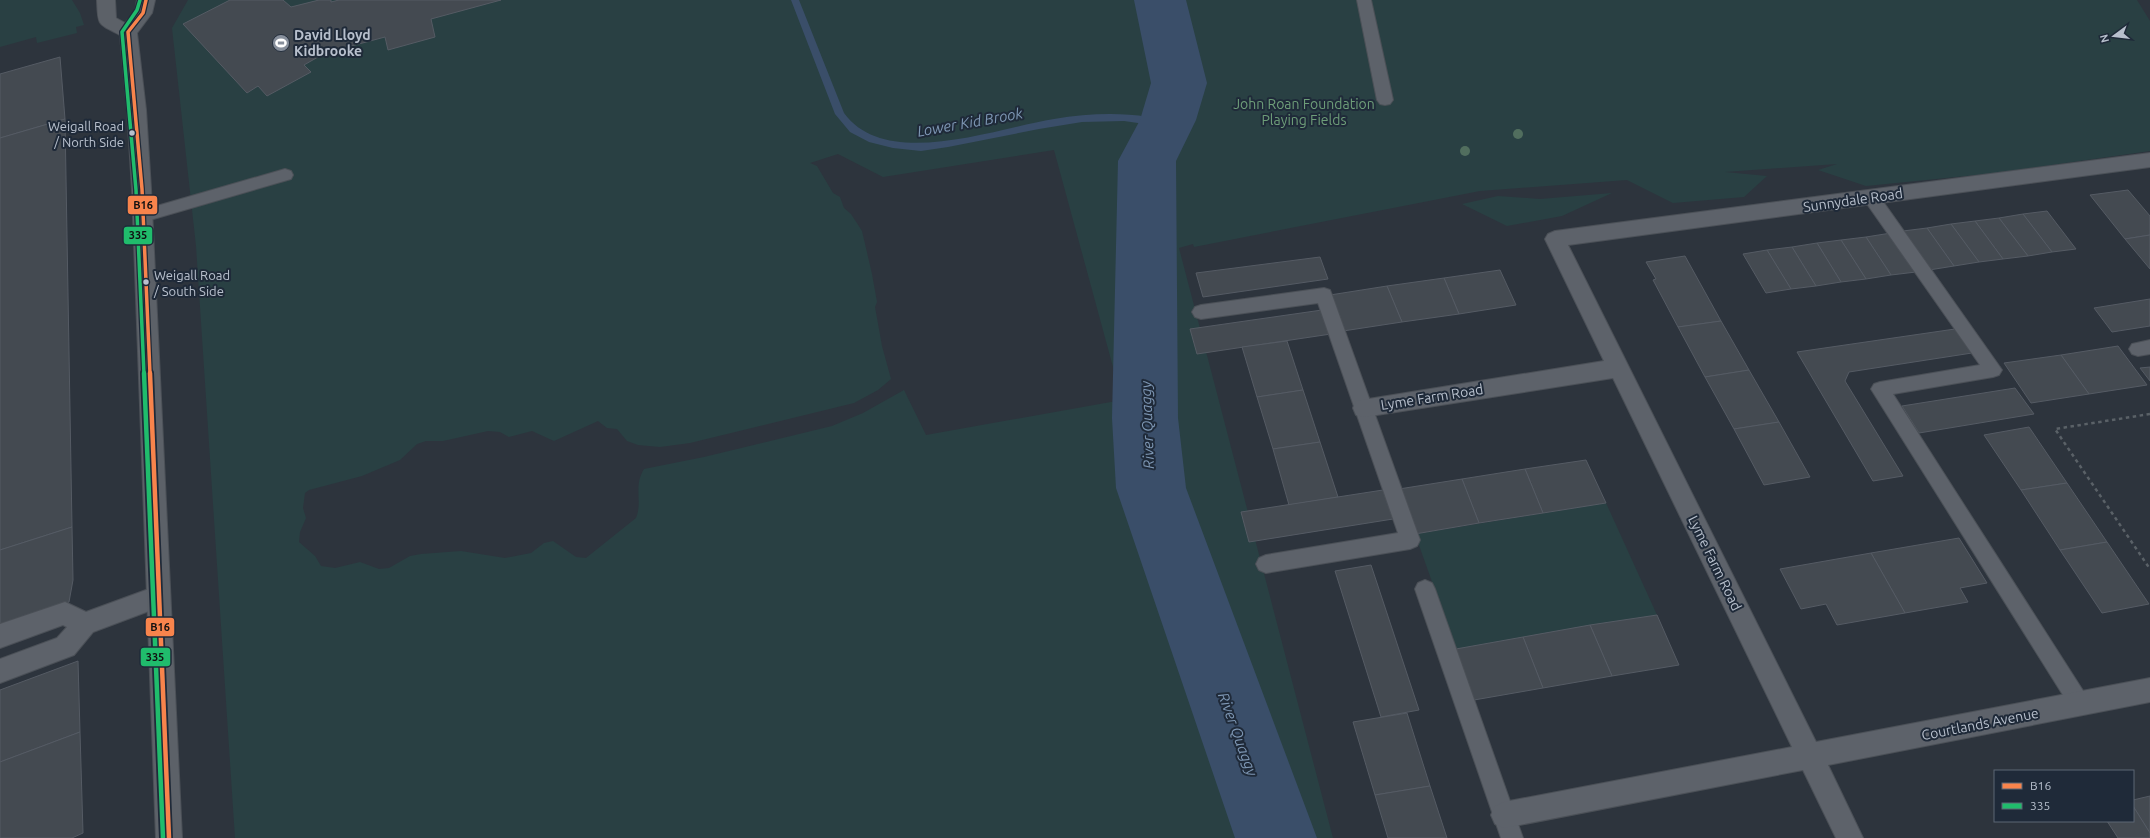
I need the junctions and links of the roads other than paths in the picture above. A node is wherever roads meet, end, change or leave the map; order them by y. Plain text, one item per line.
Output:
1 (106, 0) edge
2 (146, 0) edge
3 (1364, 0) edge
4 (128, 32) junction
5 (1385, 100) dead end
6 (2150, 160) edge
7 (285, 175) dead end
8 (1871, 197) junction
9 (142, 216) junction
10 (1555, 239) joint
11 (1201, 312) dead end
12 (1619, 368) junction
13 (1364, 408) junction
14 (1266, 564) dead end
15 (1425, 589) dead end
16 (157, 597) junction
17 (85, 624) junction
18 (0, 636) edge
19 (0, 670) edge
20 (2150, 690) edge
21 (2080, 704) junction
22 (1810, 758) junction
23 (1508, 827) edge
24 (169, 838) edge
25 (1850, 838) edge

1 - 4 street
2 - 4 street
3 - 5 lane
4 - 9 street
6 - 8 street, Sunnydale Road
7 - 9 lane
8 - 10 street, Sunnydale Road
8 - 21 lane
9 - 16 street
10 - 12 street, Lyme Farm Road
11 - 13 lane
12 - 13 street, Lyme Farm Road
12 - 22 street, Lyme Farm Road
13 - 14 lane
15 - 23 lane
16 - 17 street
16 - 24 street
17 - 18 street
17 - 19 street
20 - 21 street, Courtlands Avenue
21 - 22 street, Courtlands Avenue
22 - 23 street
22 - 25 street, Lyme Farm Road

